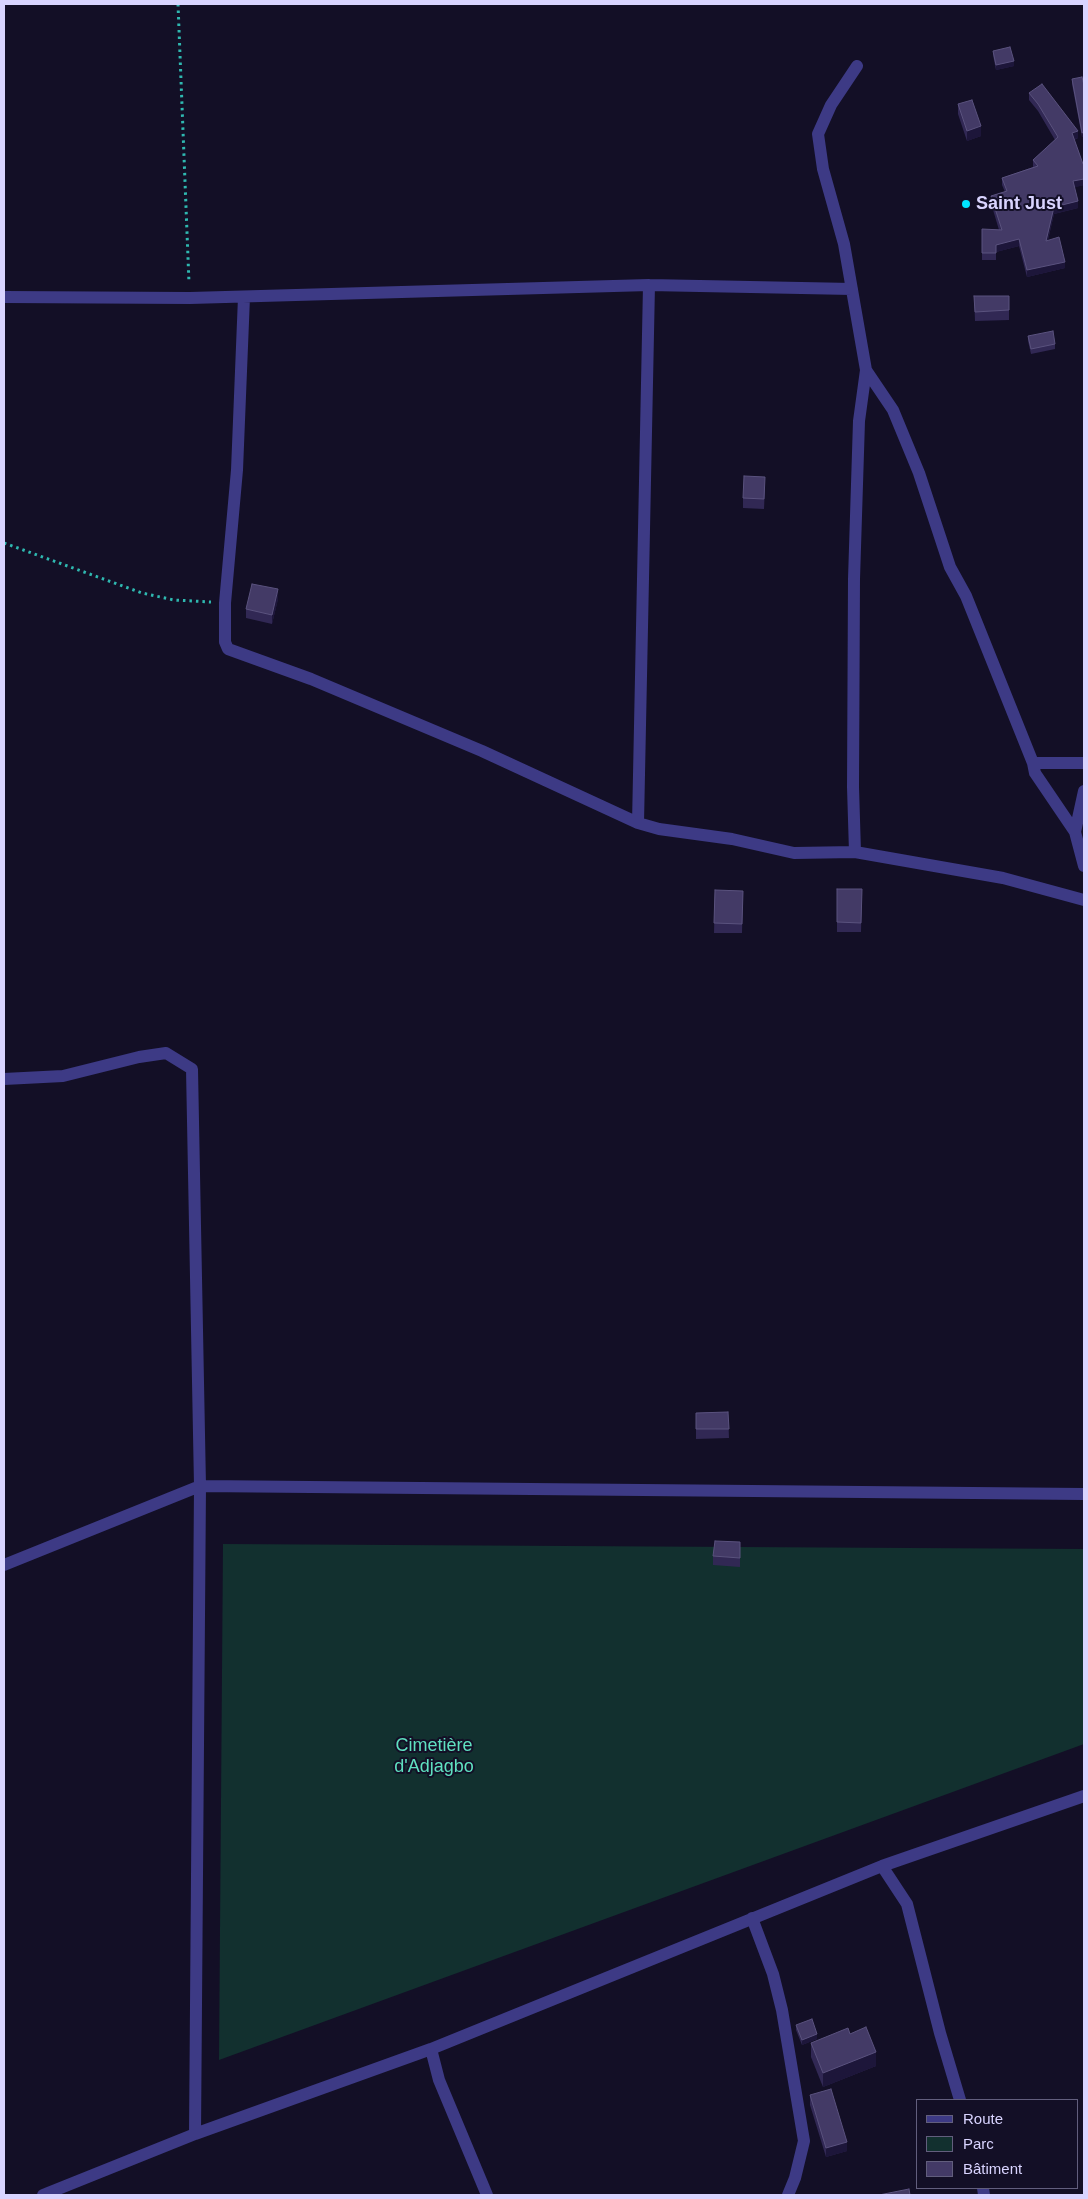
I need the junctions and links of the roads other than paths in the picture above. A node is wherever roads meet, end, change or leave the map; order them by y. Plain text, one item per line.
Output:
1 (857, 66) dead end
2 (649, 285) junction
3 (852, 289) junction
4 (4, 297) edge
5 (244, 297) junction
6 (866, 370) junction
7 (1033, 763) junction
8 (1084, 763) edge
9 (1084, 791) edge
10 (638, 822) junction
11 (1075, 832) junction
12 (856, 852) junction
13 (1084, 866) edge
14 (1084, 900) edge
15 (4, 1079) edge
16 (200, 1486) junction
17 (1084, 1494) edge
18 (4, 1565) edge
19 (1084, 1796) edge
20 (882, 1866) junction
21 (752, 1918) junction
22 (431, 2049) junction
23 (960, 2099) edge
24 (195, 2134) junction
25 (43, 2195) edge
26 (487, 2195) edge
27 (788, 2195) edge

1 - 3 street
2 - 3 street
2 - 5 street
2 - 10 street
3 - 6 street
4 - 5 street
5 - 10 street
6 - 7 street
6 - 12 street
7 - 8 street
7 - 11 street
9 - 11 street
10 - 12 street
11 - 13 street
12 - 14 street
15 - 16 street
16 - 17 street
16 - 18 street
16 - 24 street
19 - 20 street
20 - 21 street
20 - 23 street
21 - 22 street
21 - 27 street
22 - 24 street
22 - 26 street
24 - 25 street

